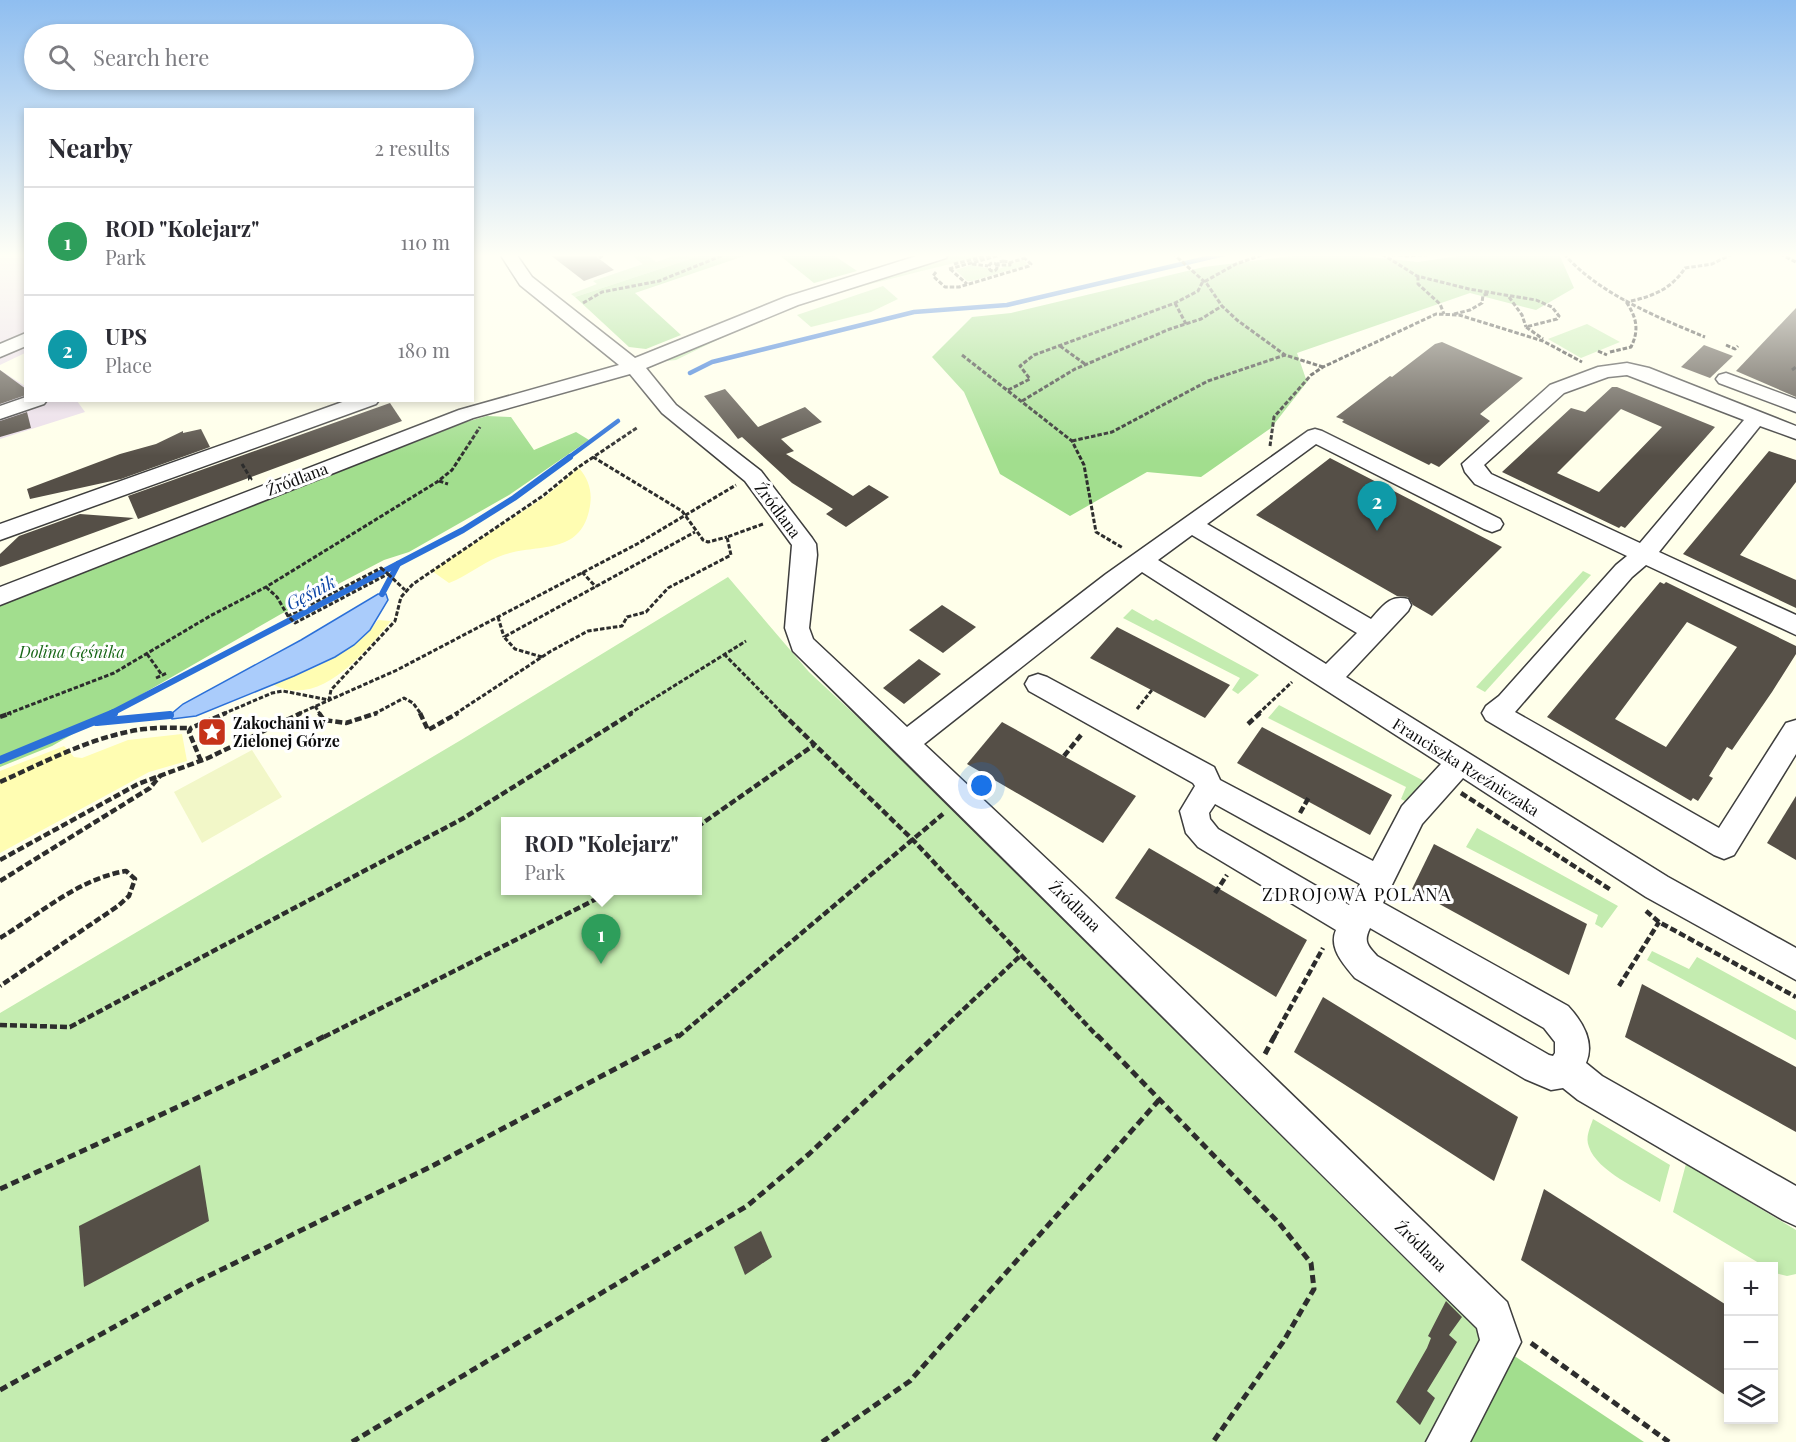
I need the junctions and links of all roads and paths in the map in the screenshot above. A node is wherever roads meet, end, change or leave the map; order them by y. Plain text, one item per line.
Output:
1 (577, 321) edge
2 (743, 321) edge
3 (1126, 321) edge
4 (1185, 321) edge
5 (1194, 321) edge
6 (1239, 321) edge
7 (1420, 321) edge
8 (1475, 321) edge
9 (1525, 321) edge
10 (1548, 321) edge
11 (1638, 321) edge
12 (1672, 321) edge
13 (1186, 324) junction
14 (1526, 327) junction
15 (1705, 337) dead end
16 (24, 340) edge
17 (1544, 340) junction
18 (1726, 345) dead end
19 (1060, 346) junction
20 (1738, 346) dead end
21 (1565, 348) dead end
22 (1559, 350) junction
23 (0, 351) edge
24 (1285, 355) junction
25 (962, 356) dead end
26 (1596, 356) dead end
27 (1588, 358) dead end
28 (1086, 365) junction
29 (634, 367) junction
30 (1323, 367) junction
31 (1796, 367) edge
32 (1792, 370) dead end
33 (1726, 379) dead end
34 (1008, 390) junction
35 (1022, 401) junction
36 (31, 402) edge
37 (363, 402) edge
38 (1796, 406) edge
39 (0, 413) edge
40 (1757, 417) junction
41 (484, 421) dead end
42 (638, 427) dead end
43 (1796, 433) edge
44 (1072, 441) junction
45 (1269, 447) dead end
46 (234, 448) junction
47 (593, 457) junction
48 (753, 476) junction
49 (248, 480) dead end
50 (439, 481) junction
51 (448, 484) dead end
52 (686, 515) junction
53 (783, 516) junction
54 (1492, 524) dead end
55 (1192, 525) junction
56 (0, 532) edge
57 (695, 532) junction
58 (727, 537) junction
59 (1644, 554) junction
60 (1141, 560) junction
61 (582, 572) junction
62 (388, 574) junction
63 (596, 586) junction
64 (266, 588) junction
65 (405, 590) junction
66 (0, 596) edge
67 (1399, 605) dead end
68 (287, 615) junction
69 (498, 617) junction
70 (1796, 626) edge
71 (1374, 632) junction
72 (504, 637) junction
73 (746, 641) dead end
74 (147, 654) junction
75 (724, 654) junction
76 (542, 657) junction
77 (156, 678) dead end
78 (1328, 679) junction
79 (1292, 682) dead end
80 (1038, 684) dead end
81 (1152, 690) dead end
82 (329, 700) junction
83 (315, 706) junction
84 (1137, 709) dead end
85 (0, 717) edge
86 (1248, 724) dead end
87 (191, 728) junction
88 (1796, 731) edge
89 (1081, 735) dead end
90 (905, 744) junction
91 (814, 745) junction
92 (1064, 756) dead end
93 (201, 761) junction
94 (1460, 762) junction
95 (163, 773) junction
96 (0, 782) edge
97 (1210, 788) junction
98 (963, 799) junction
99 (702, 823) edge
100 (913, 840) junction
101 (0, 860) edge
102 (1228, 874) dead end
103 (1379, 879) junction
104 (0, 881) edge
105 (1215, 893) dead end
106 (606, 895) edge
107 (1359, 916) junction
108 (1659, 922) dead end
109 (0, 938) edge
110 (1324, 946) dead end
111 (1020, 956) junction
112 (1796, 965) edge
113 (0, 986) edge
114 (1619, 986) dead end
115 (0, 1024) edge
116 (1262, 1059) dead end
117 (1565, 1068) junction
118 (1159, 1100) junction
119 (0, 1189) edge
120 (1796, 1207) edge
121 (1498, 1328) junction
122 (0, 1390) edge
123 (352, 1442) edge
124 (822, 1442) edge
125 (1213, 1442) edge
126 (1448, 1442) edge
127 (1669, 1442) edge

1 - 29 street
2 - 29 street, Źródlana
3 - 19 path
4 - 13 path
5 - 13 path
6 - 24 path
7 - 30 path
8 - 17 path
9 - 14 path
10 - 14 path
11 - 26 path
12 - 15 path
13 - 28 path
14 - 17 path
16 - 23 street
17 - 22 path
18 - 20 path
19 - 28 path
19 - 34 path
21 - 22 path
22 - 27 path
24 - 30 path
24 - 44 path
25 - 34 path
28 - 35 path
29 - 48 street, Źródlana
29 - 66 street, Źródlana
30 - 45 path
31 - 32 path
33 - 38 street
34 - 35 path
35 - 44 path
36 - 39 street
37 - 46 street
40 - 43 street
40 - 59 street
40 - 59 street
41 - 50 path
42 - 47 path
44 - 60 path
46 - 49 path
46 - 56 street
47 - 52 path
47 - 65 path
48 - 52 path
48 - 53 street, Źródlana
50 - 51 path
50 - 64 path
52 - 57 path
52 - 61 path
53 - 58 path
53 - 90 street, Źródlana
54 - 55 street
55 - 60 street
55 - 71 street
57 - 58 path
57 - 63 path
58 - 76 path
59 - 70 street
59 - 88 street
60 - 78 street, Franciszka Rzeźniczaka
60 - 90 street
61 - 63 path
61 - 69 path
62 - 65 path
62 - 68 path
62 - 68 path
63 - 72 path
64 - 68 path
64 - 74 path
65 - 82 path
67 - 71 street
69 - 72 path
69 - 82 path
71 - 78 street
72 - 76 path
73 - 75 path
74 - 77 path
74 - 85 path
75 - 91 path
75 - 115 path
76 - 83 path
78 - 94 street, Franciszka Rzeźniczaka
79 - 86 path
80 - 97 street
81 - 84 path
82 - 83 path
82 - 87 path
83 - 93 path
87 - 93 path
87 - 96 path
89 - 92 path
90 - 98 street, Źródlana
91 - 99 path
91 - 100 path
93 - 95 path
94 - 103 street
94 - 112 street, Franciszka Rzeźniczaka
95 - 101 path
95 - 104 path
97 - 103 street
97 - 107 street
98 - 100 path
98 - 121 street, Źródlana
100 - 111 path
100 - 122 path
102 - 105 path
103 - 107 street
106 - 119 path
107 - 117 street
107 - 117 street
108 - 114 path
109 - 113 path
110 - 116 path
111 - 118 path
111 - 123 path
117 - 120 street
118 - 124 path
118 - 125 path
121 - 126 street
121 - 127 path

